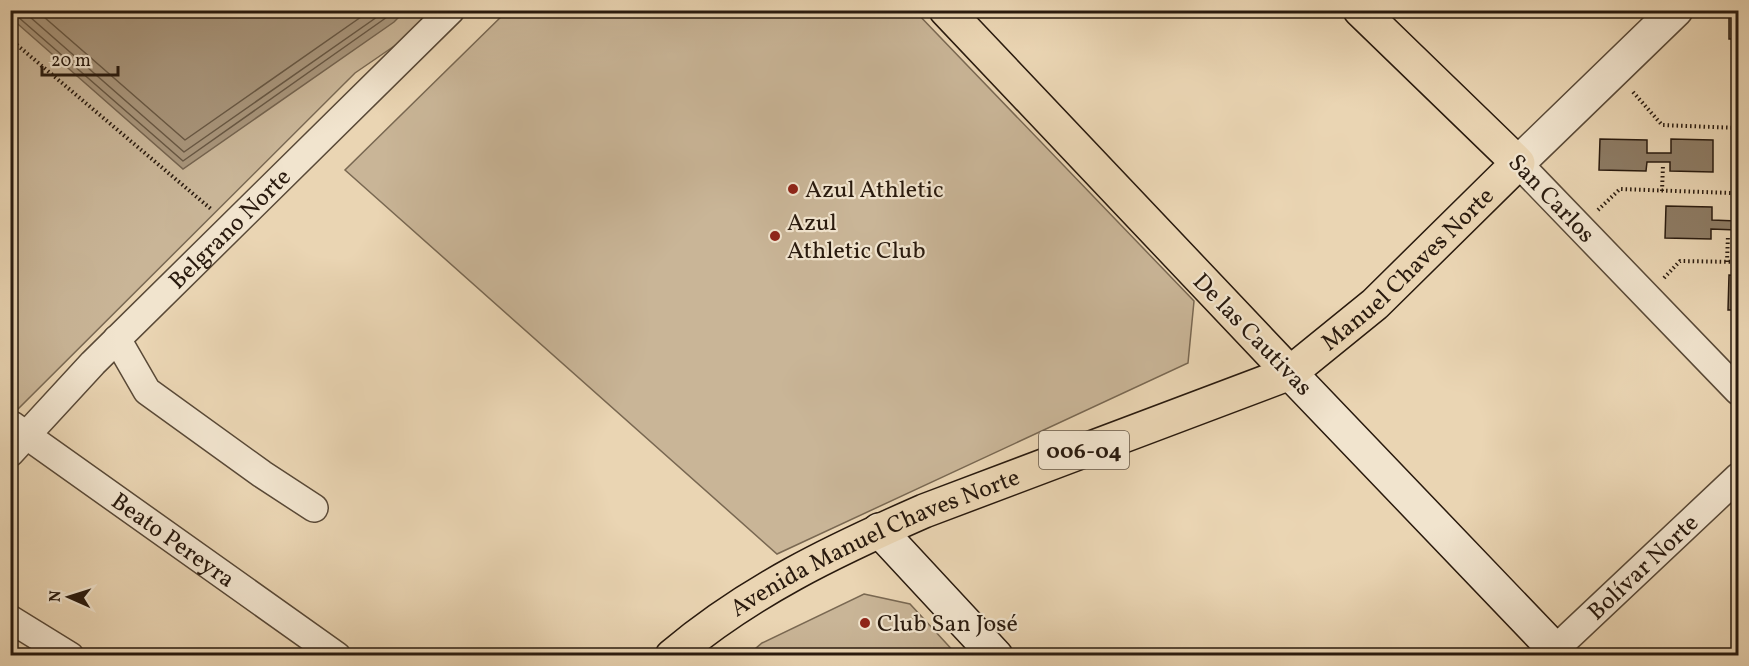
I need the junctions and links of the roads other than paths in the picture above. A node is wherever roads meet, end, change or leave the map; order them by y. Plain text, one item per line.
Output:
1 (452, 10) edge
2 (946, 10) edge
3 (1360, 10) edge
4 (1676, 10) edge
5 (1518, 163) junction
6 (117, 339) junction
7 (1290, 373) junction
8 (1738, 391) edge
9 (16, 437) edge
10 (1738, 477) edge
11 (314, 508) dead end
12 (879, 530) junction
13 (10, 619) edge
14 (1555, 653) edge
15 (70, 656) edge
16 (337, 656) edge
17 (672, 656) edge
18 (996, 656) edge

1 - 6 street, Belgrano Norte
2 - 7 main road, De las Cautivas
3 - 5 main road, San Carlos
4 - 5 main road, Manuel Chaves Norte
5 - 7 main road, Manuel Chaves Norte
5 - 8 street, San Carlos
6 - 9 street, Belgrano Norte
6 - 11 street
7 - 12 main road, Avenida Manuel Chaves Norte / 006-04
7 - 14 main road, De las Cautivas
9 - 16 street, Beato Pereyra
10 - 14 street, Bolívar Norte
12 - 17 main road, Avenida Manuel Chaves Norte / 006-04
12 - 18 main road
13 - 15 street

